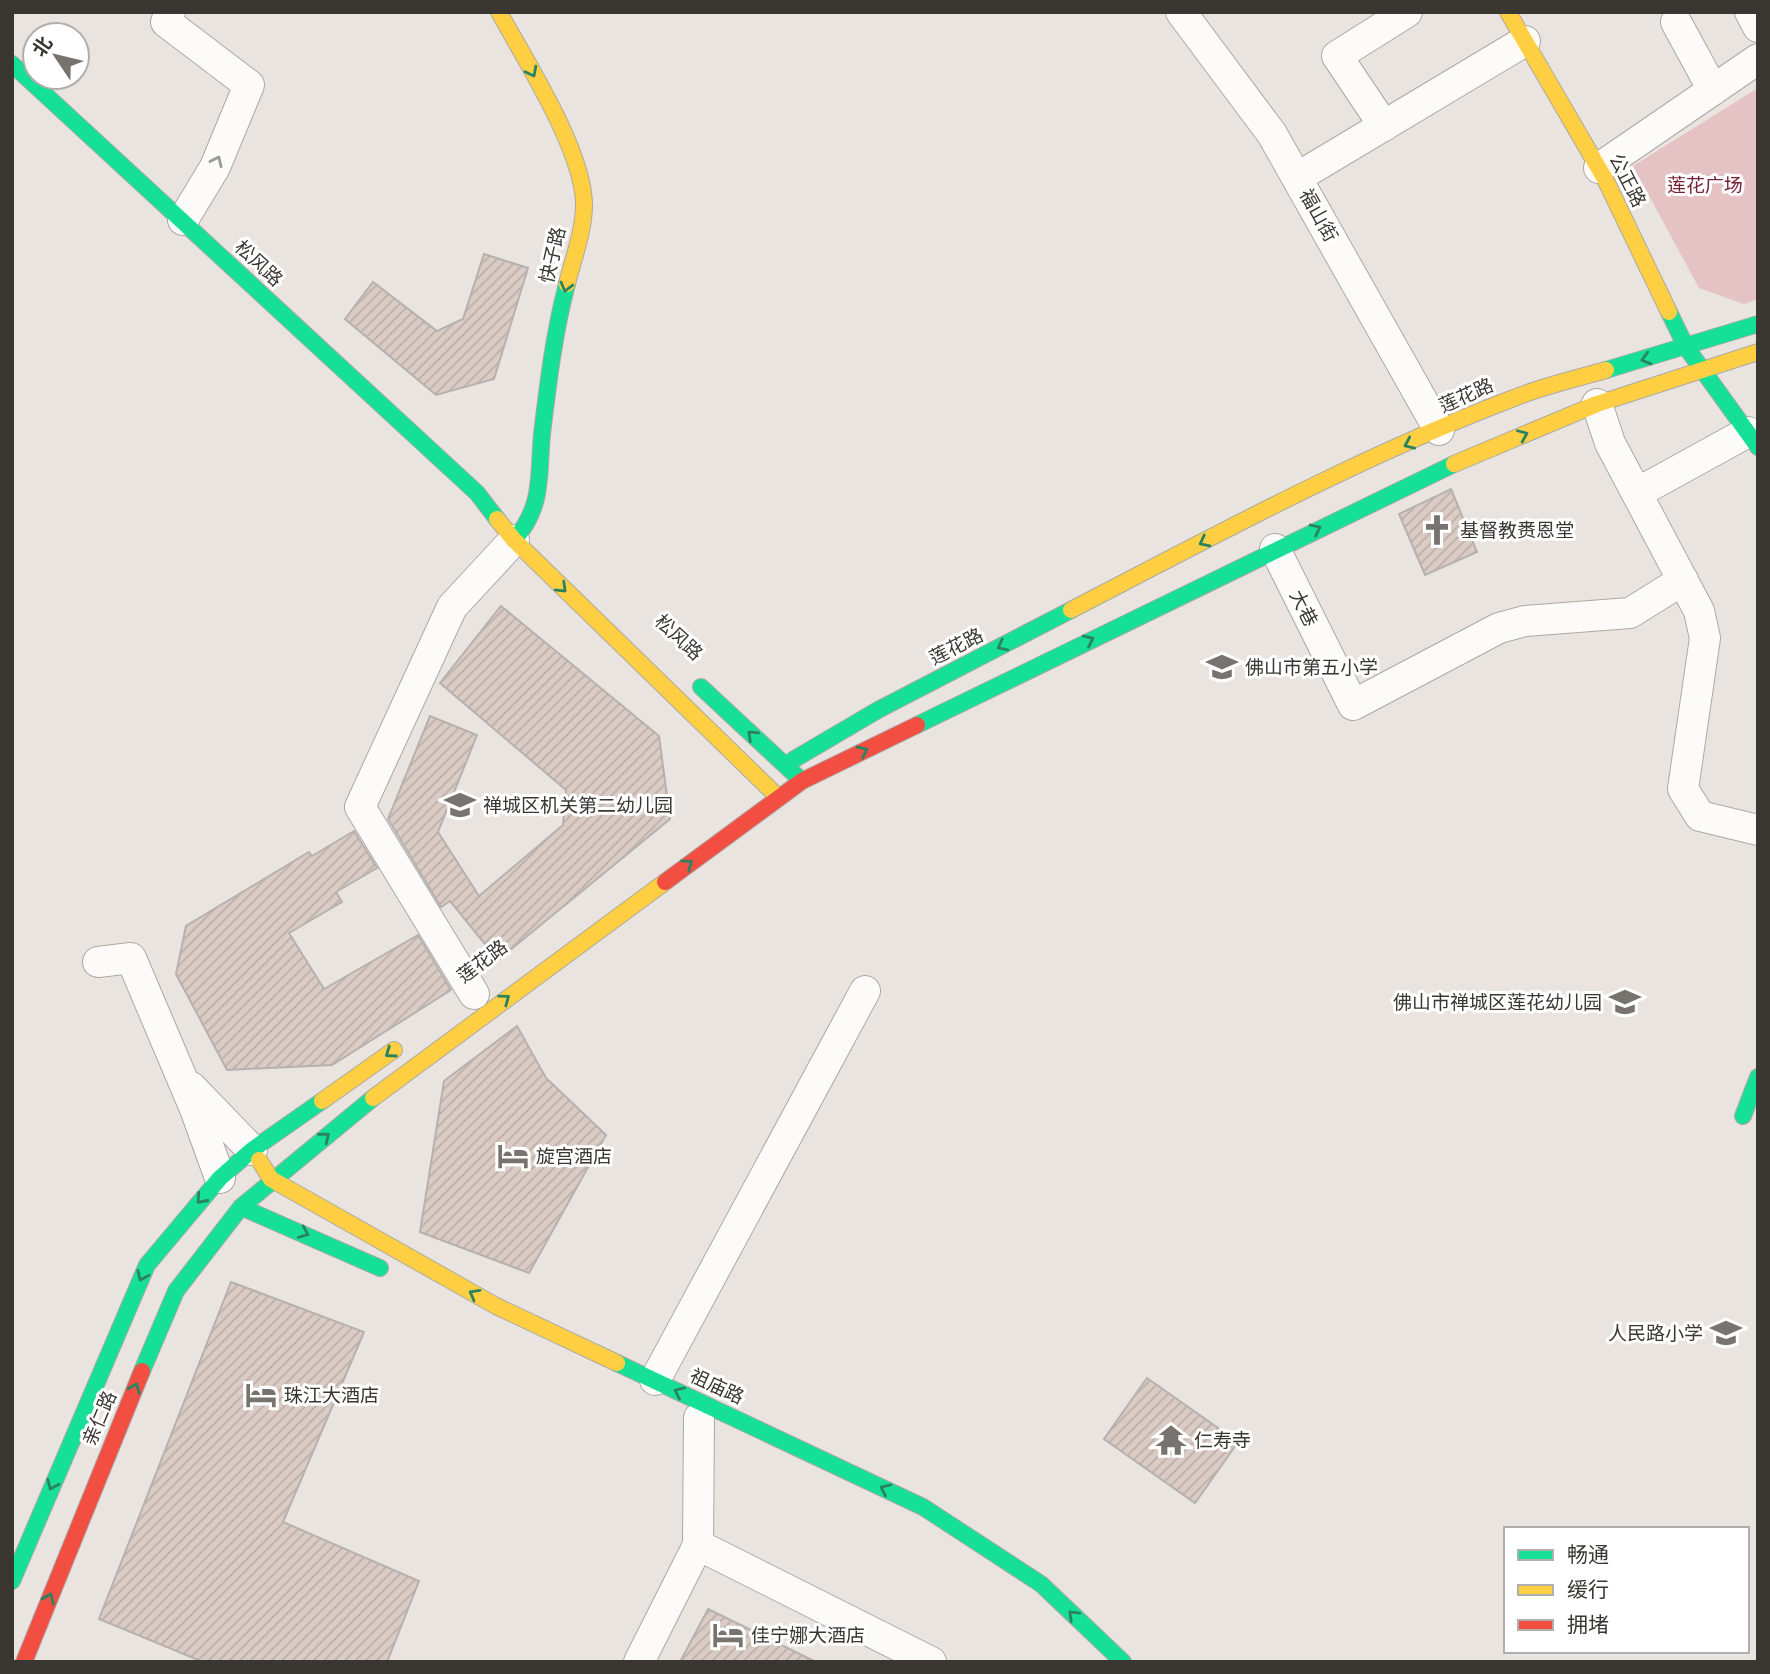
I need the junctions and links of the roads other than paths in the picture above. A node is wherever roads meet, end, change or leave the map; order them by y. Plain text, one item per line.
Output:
1 (170, 12) edge
2 (499, 12) edge
3 (1181, 12) edge
4 (1407, 12) edge
5 (1508, 12) edge
6 (1750, 12) edge
7 (1677, 22) edge
8 (1758, 27) edge
9 (1525, 41) junction
10 (1758, 59) edge
11 (12, 64) edge
12 (1713, 90) junction
13 (1384, 126) junction
14 (1599, 168) junction
15 (1298, 177) junction
16 (183, 220) junction
17 (1758, 324) edge
18 (1686, 347) junction
19 (1758, 352) edge
20 (1703, 370) junction
21 (1597, 404) junction
22 (1439, 430) junction
23 (1753, 439) edge
24 (1637, 493) junction
25 (526, 532) junction
26 (1275, 549) junction
27 (1683, 580) junction
28 (686, 672) dead end
29 (785, 765) junction
30 (802, 781) junction
31 (755, 784) junction
32 (778, 797) junction
33 (1758, 830) edge
34 (98, 962) dead end
35 (865, 991) dead end
36 (474, 994) dead end
37 (407, 1041) dead end
38 (1758, 1077) edge
39 (183, 1080) junction
40 (1750, 1120) edge
41 (252, 1150) junction
42 (271, 1180) junction
43 (230, 1193) junction
44 (396, 1275) dead end
45 (459, 1305) dead end
46 (655, 1380) junction
47 (699, 1418) junction
48 (23, 1525) edge
49 (698, 1545) junction
50 (981, 1564) dead end
51 (12, 1581) edge
52 (24, 1662) edge
53 (639, 1662) edge
54 (931, 1662) edge
55 (1123, 1662) edge

16 -> 1 street
2 -> 25 main road, 快子路
3 - 15 street, 福山街
4 - 13 street
5 - 9 main road, 公正路
6 - 8 street
7 - 12 street
9 - 13 street
9 - 14 main road, 公正路
10 - 12 street
11 - 16 main road, 松风路
12 - 14 street
13 - 15 street
14 - 18 main road, 公正路
15 - 22 street, 福山街
16 - 25 main road, 松风路
17 - 18 main road, 莲花路
18 - 20 main road, 公正路
18 -> 22 main road, 莲花路
19 - 20 main road
20 - 21 main road
20 - 23 main road, 公正路
21 - 24 street
26 -> 21 main road
22 -> 29 main road, 莲花路
23 - 24 street
24 - 27 street
25 -> 31 main road
25 - 36 street
26 - 27 street, 大巷
30 -> 26 main road
27 - 33 street
29 -> 28 main road, 松风路
29 - 30 main road, 松风路
29 - 31 main road, 莲花路
30 - 32 main road
31 - 32 main road
42 -> 32 main road
34 - 39 street
35 - 46 street
37 -> 41 main road
38 - 40 main road
39 - 41 street
39 - 43 street
41 - 42 main road
41 - 43 main road
42 - 43 main road
46 -> 42 main road, 祖庙路
43 -> 44 main road
43 -> 48 main road, 亲仁路
52 -> 43 main road, 亲仁路
45 - 47 main road, 祖庙路
55 -> 46 main road, 祖庙路
47 - 49 street
47 - 50 main road, 祖庙路
48 - 51 main road, 亲仁路
49 - 53 street
49 - 54 street

